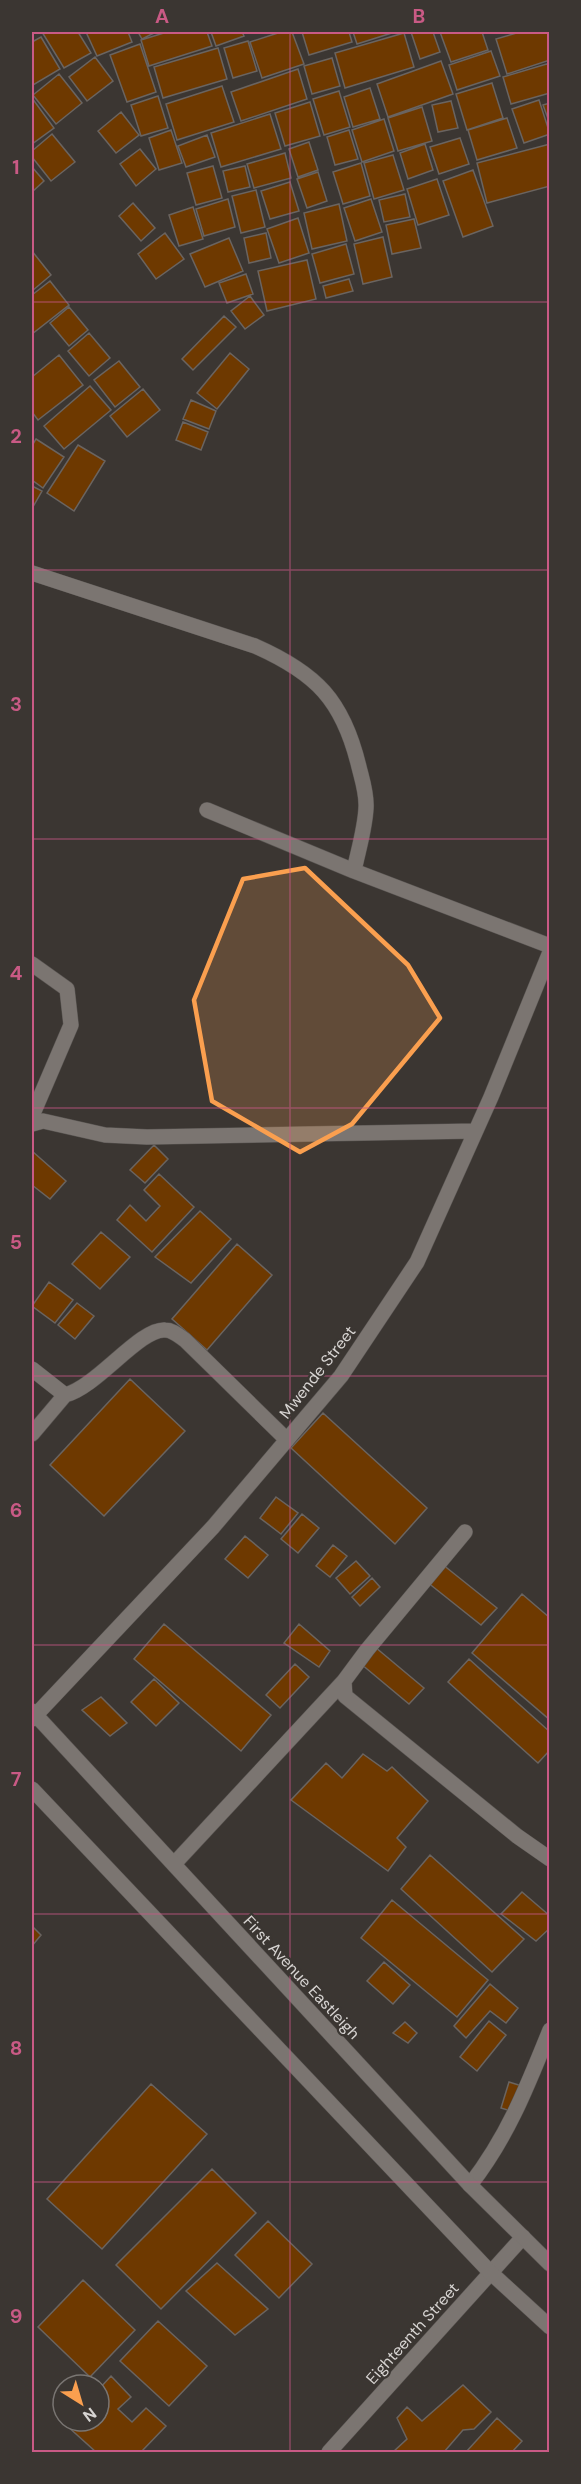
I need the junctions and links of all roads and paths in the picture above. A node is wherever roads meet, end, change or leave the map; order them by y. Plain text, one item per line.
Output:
1 (32, 573) edge
2 (207, 810) dead end
3 (354, 872) junction
4 (549, 946) edge
5 (549, 952) edge
6 (32, 964) edge
7 (32, 1116) edge
8 (32, 1124) edge
9 (476, 1131) junction
10 (32, 1370) edge
11 (64, 1395) junction
12 (32, 1434) edge
13 (287, 1440) junction
14 (465, 1532) dead end
15 (344, 1681) junction
16 (33, 1715) edge
17 (32, 1789) edge
18 (549, 1859) edge
19 (174, 1864) junction
20 (549, 2030) edge
21 (470, 2186) junction
22 (522, 2237) junction
23 (549, 2264) edge
24 (490, 2272) junction
25 (549, 2327) edge
26 (329, 2452) edge

1 - 3 street
2 - 3 street
3 - 4 street
5 - 9 street, Mwende Street
6 - 7 street
8 - 9 street
9 - 13 street, Mwende Street
10 - 11 street
11 - 12 street
11 - 13 street
13 - 16 street, Mwende Street
14 - 15 street
15 - 18 street
15 - 19 street
16 - 19 street, First Avenue Eastleigh
17 - 24 street
19 - 21 street, First Avenue Eastleigh
20 - 21 street
21 - 22 street, First Avenue Eastleigh
22 - 23 street, First Avenue Eastleigh
22 - 24 street, Eighteenth Street
24 - 25 street
24 - 26 street, Eighteenth Street

